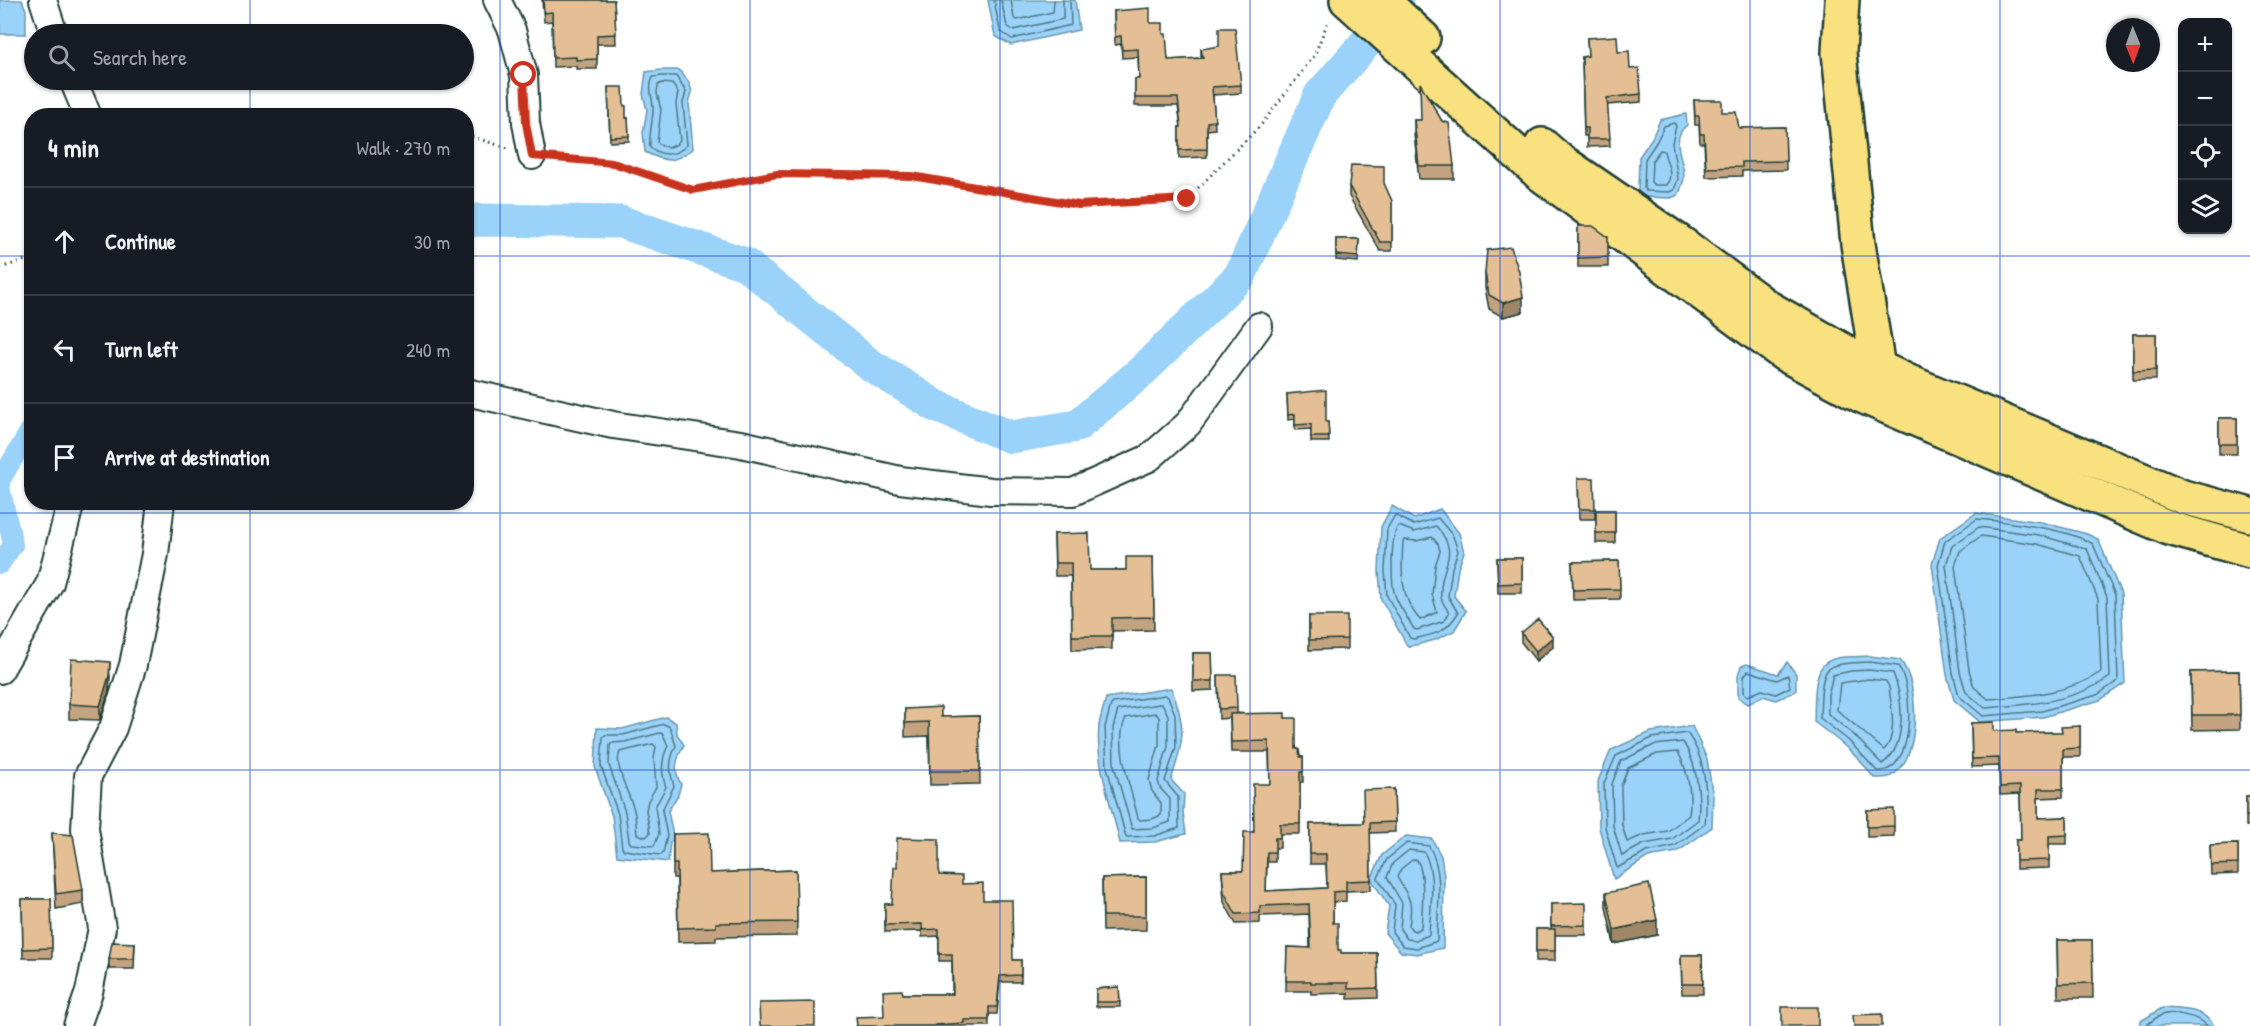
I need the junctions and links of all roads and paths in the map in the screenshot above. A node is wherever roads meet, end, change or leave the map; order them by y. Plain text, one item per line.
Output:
1 (43, 0) edge
2 (497, 0) edge
3 (1382, 0) edge
4 (1842, 0) edge
5 (1340, 6) edge
6 (51, 24) edge
7 (1452, 80) junction
8 (77, 90) edge
9 (85, 108) edge
10 (474, 138) edge
11 (532, 156) junction
12 (24, 260) edge
13 (0, 268) edge
14 (1259, 326) dead end
15 (1878, 368) junction
16 (474, 395) edge
17 (69, 510) edge
18 (160, 510) edge
19 (2250, 516) edge
20 (2250, 551) edge
21 (0, 670) edge
22 (77, 1026) edge

1 - 6 street
2 - 11 street
3 - 7 main road
4 - 15 main road
5 - 7 main road
5 - 11 path
7 - 15 main road
7 - 20 main road
8 - 9 street
10 - 11 path
12 - 13 path
14 - 16 street
15 - 19 main road
17 - 21 street
18 - 22 street

